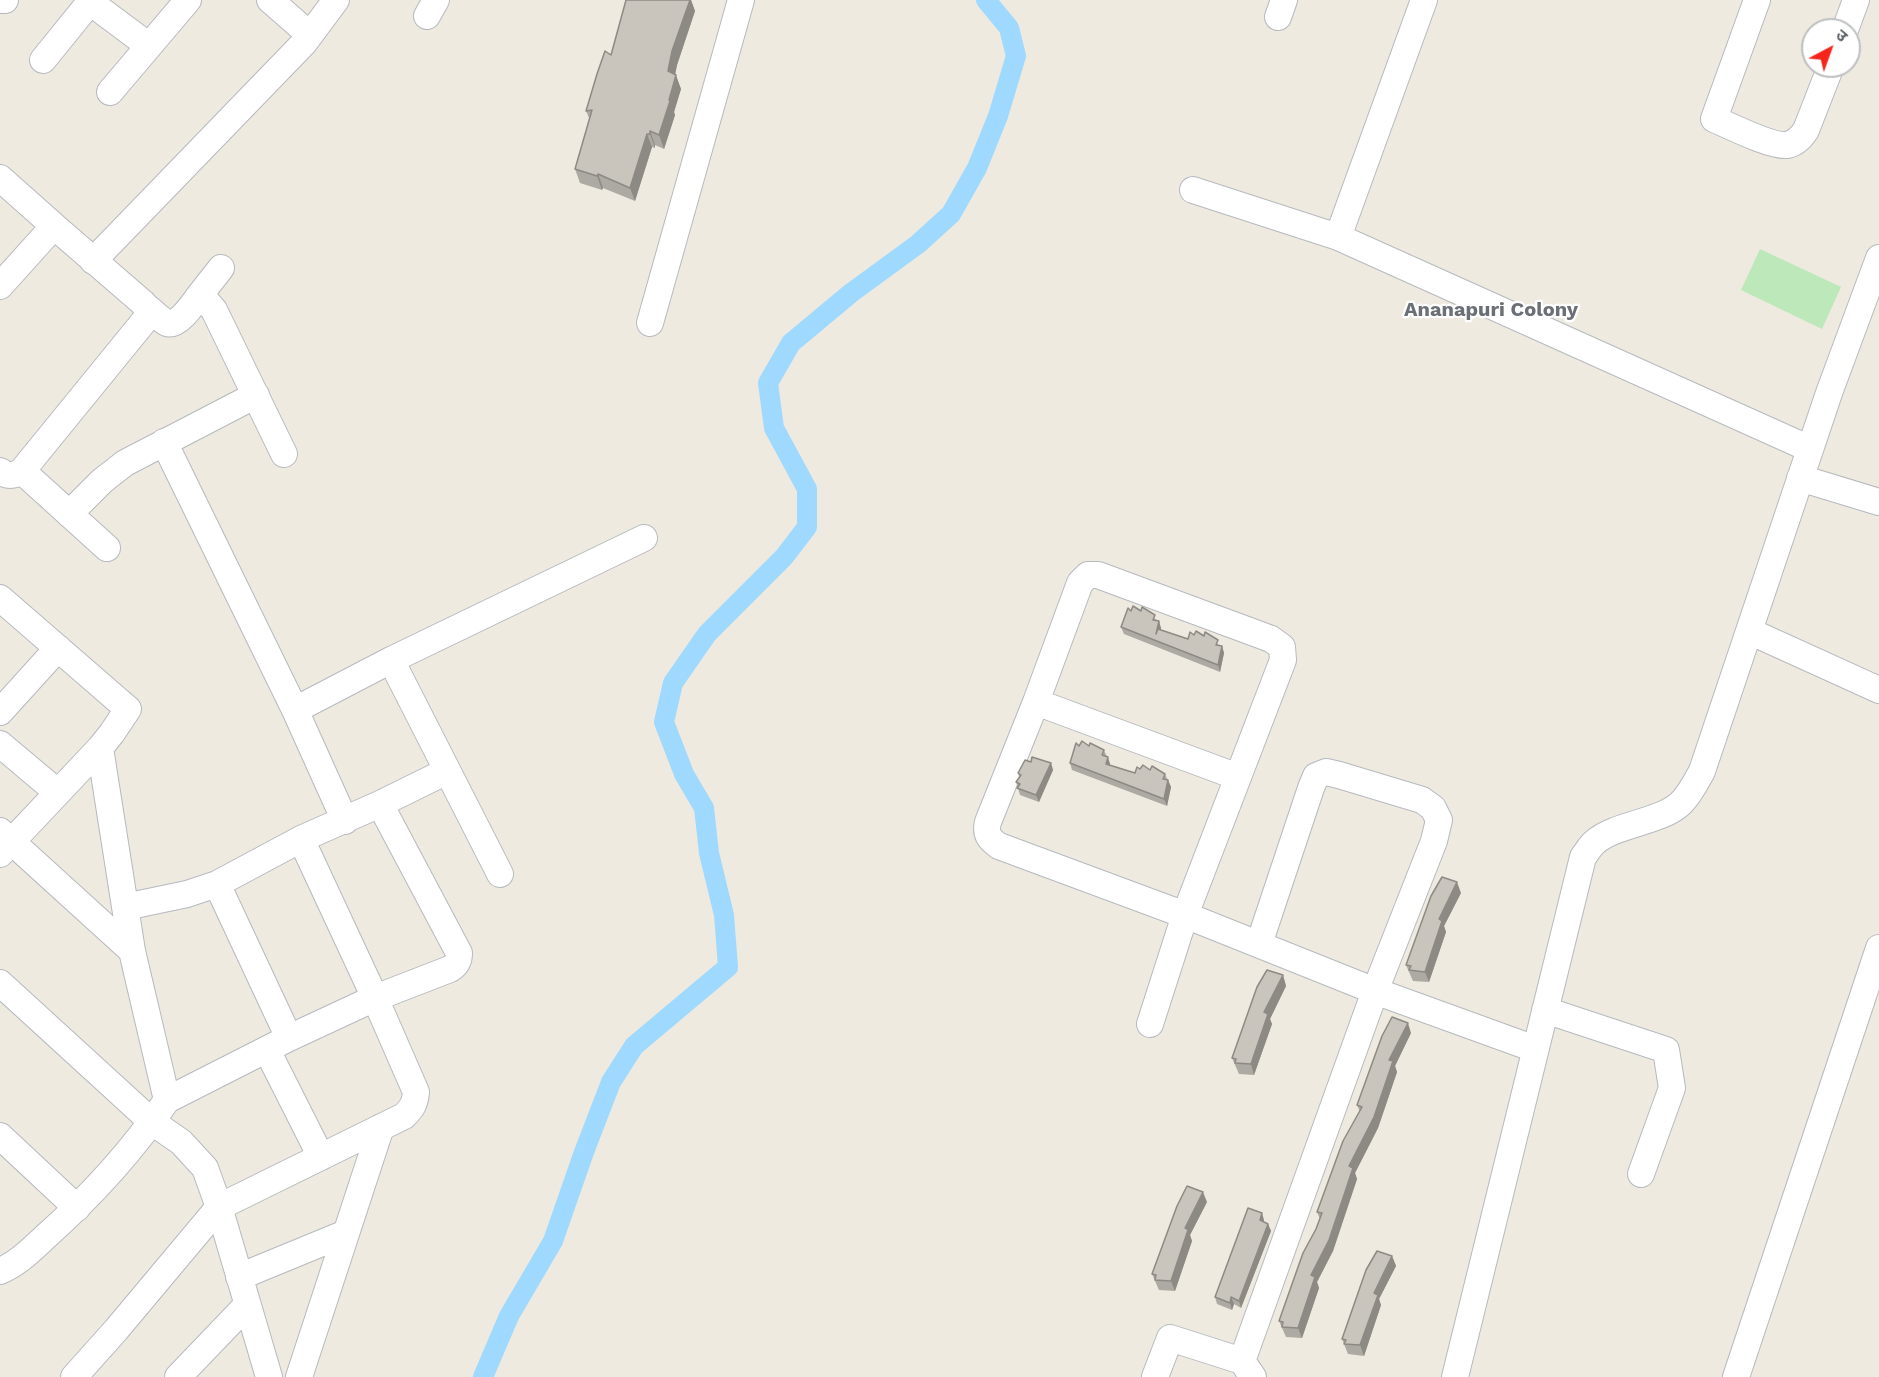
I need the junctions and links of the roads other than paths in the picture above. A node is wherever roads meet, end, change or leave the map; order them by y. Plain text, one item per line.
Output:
1 (0, 0) edge
2 (4, 0) edge
3 (188, 0) edge
4 (270, 0) edge
5 (336, 0) edge
6 (741, 0) edge
7 (1424, 0) edge
8 (1757, 0) edge
9 (1856, 0) edge
10 (90, 1) edge
11 (1849, 18) edge
12 (310, 35) junction
13 (149, 46) junction
14 (43, 60) dead end
15 (1826, 78) edge
16 (110, 92) dead end
17 (0, 178) edge
18 (1193, 190) dead end
19 (54, 226) junction
20 (1338, 237) junction
21 (1879, 258) edge
22 (93, 261) junction
23 (221, 268) dead end
24 (0, 286) edge
25 (199, 296) junction
26 (148, 308) junction
27 (650, 323) dead end
28 (256, 395) junction
29 (164, 442) junction
30 (1810, 449) junction
31 (284, 454) dead end
32 (11, 471) edge
33 (1800, 478) junction
34 (1879, 502) edge
35 (69, 514) junction
36 (644, 538) dead end
37 (107, 548) dead end
38 (0, 598) edge
39 (1749, 631) junction
40 (58, 648) junction
41 (391, 660) junction
42 (1879, 690) edge
43 (1036, 702) junction
44 (296, 710) junction
45 (0, 712) edge
46 (0, 744) edge
47 (100, 748) junction
48 (447, 771) junction
49 (1238, 777) junction
50 (57, 792) junction
51 (380, 804) junction
52 (345, 820) junction
53 (301, 839) junction
54 (4, 842) edge
55 (500, 874) dead end
56 (217, 884) junction
57 (125, 907) junction
58 (1185, 915) junction
59 (1259, 944) junction
60 (1879, 948) edge
61 (132, 951) junction
62 (0, 983) edge
63 (1375, 991) junction
64 (375, 998) junction
65 (1545, 1010) junction
66 (1150, 1024) dead end
67 (278, 1044) junction
68 (1535, 1049) junction
69 (167, 1100) junction
70 (152, 1122) junction
71 (381, 1127) junction
72 (0, 1136) edge
73 (321, 1157) junction
74 (1641, 1174) dead end
75 (219, 1207) junction
76 (77, 1208) junction
77 (346, 1233) junction
78 (0, 1271) edge
79 (239, 1277) junction
80 (247, 1305) junction
81 (1247, 1369) edge
82 (74, 1377) edge
83 (178, 1377) edge
84 (269, 1377) edge
85 (299, 1377) edge
86 (1155, 1377) edge
87 (1455, 1377) edge
88 (1736, 1377) edge

1 - 2 street
3 - 13 street
4 - 12 street
5 - 12 street
6 - 27 street
7 - 20 street
8 - 15 street
9 - 11 street
10 - 13 street
10 - 14 street
12 - 22 street
13 - 16 street
17 - 19 street
18 - 20 street
19 - 22 street
19 - 24 street
20 - 30 street
21 - 30 street
22 - 26 street
23 - 25 street
25 - 26 street
25 - 28 street
26 - 32 street
28 - 29 street
28 - 31 street
29 - 35 street
29 - 44 street
30 - 33 street
32 - 35 street
33 - 34 street
33 - 39 street
35 - 37 street
36 - 41 street
38 - 40 street
39 - 42 street
39 - 65 street
40 - 45 street
40 - 47 street
41 - 44 street
41 - 48 street
43 - 49 street
43 - 49 street
43 - 58 street
44 - 52 street
46 - 50 street
47 - 50 street
47 - 57 street
48 - 51 street
48 - 55 street
49 - 58 street
50 - 54 street
51 - 52 street
51 - 64 street
52 - 53 street
53 - 56 street
53 - 64 street
54 - 61 street
56 - 57 street
56 - 67 street
57 - 61 street
58 - 59 street
58 - 66 street
59 - 63 street
59 - 63 street
60 - 88 street
61 - 69 street
62 - 70 street
63 - 68 street
63 - 81 street
64 - 67 street
64 - 71 street
65 - 68 street
65 - 74 street
67 - 69 street
67 - 73 street
68 - 87 street
69 - 70 street
70 - 75 street
70 - 76 street
71 - 73 street
71 - 77 street
72 - 76 street
73 - 75 street
75 - 79 street
75 - 82 street
76 - 78 street
77 - 79 street
77 - 85 street
79 - 80 street
80 - 83 street
80 - 84 street
81 - 86 street

